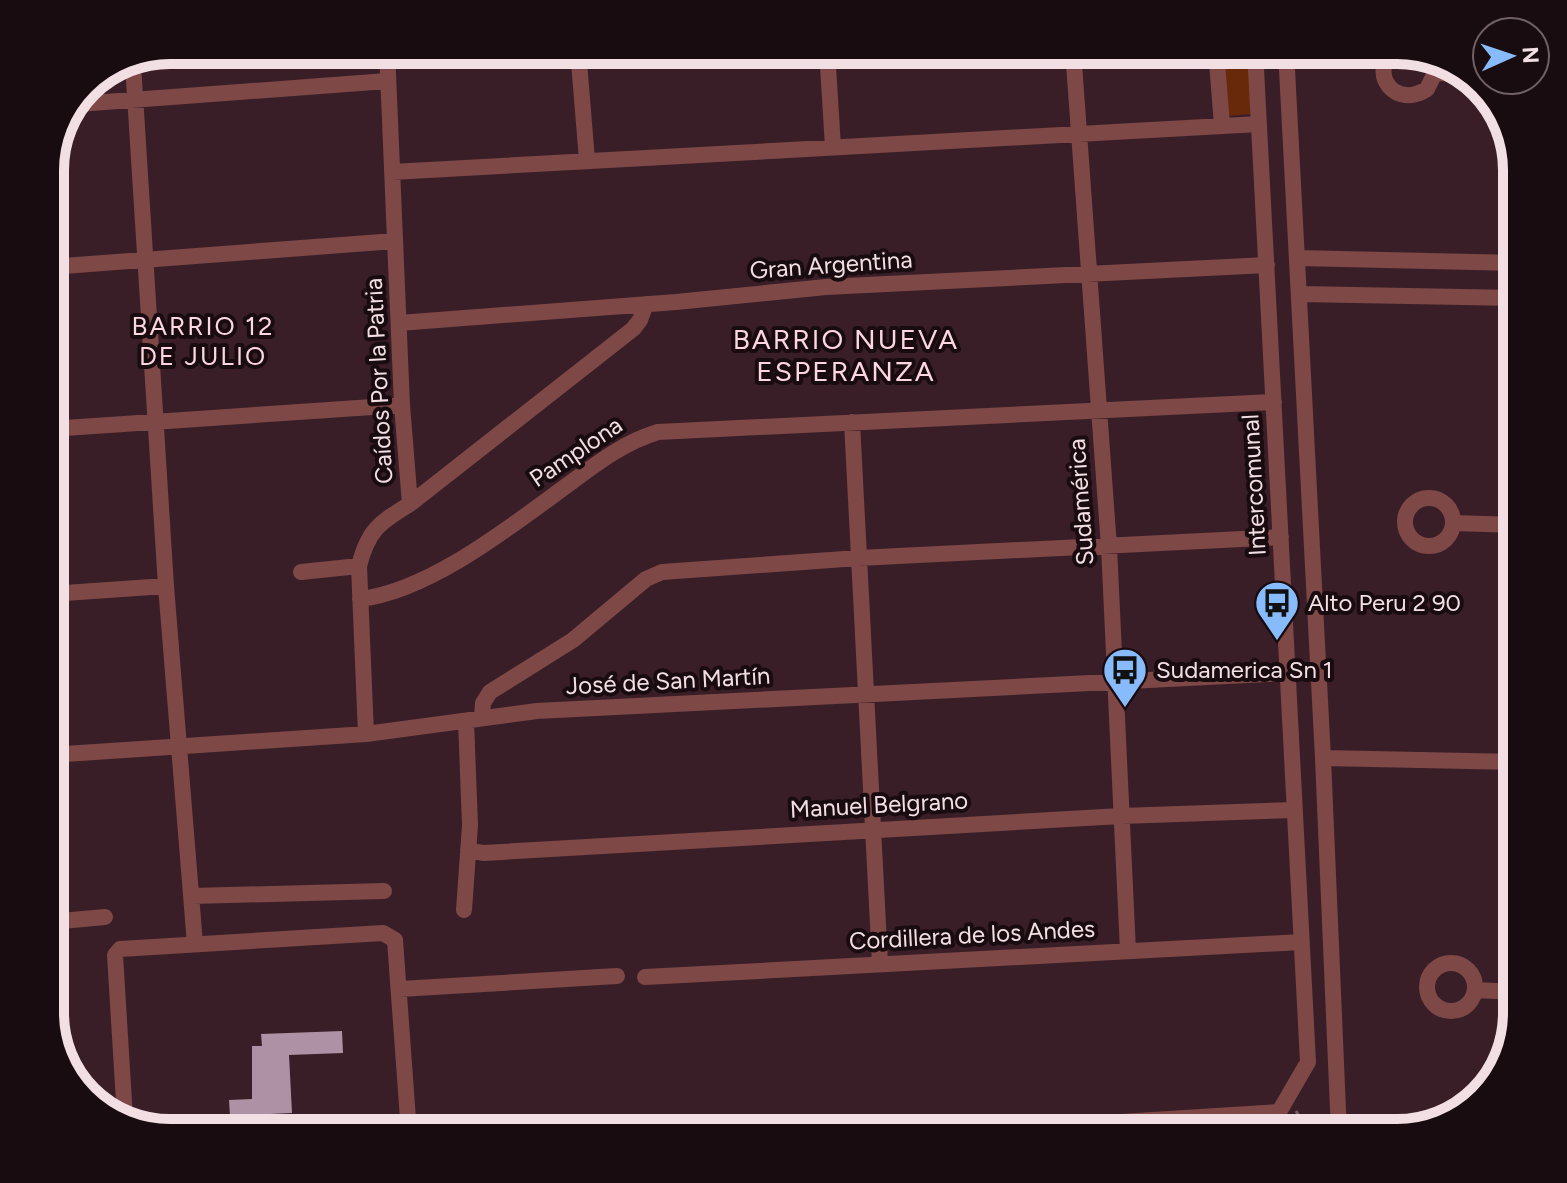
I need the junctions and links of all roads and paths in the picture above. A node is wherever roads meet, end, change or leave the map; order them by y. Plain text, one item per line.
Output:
1 (387, 64) edge
2 (579, 64) edge
3 (828, 64) edge
4 (1074, 64) edge
5 (1217, 64) edge
6 (1256, 64) edge
7 (1287, 64) edge
8 (1384, 64) edge
9 (133, 71) edge
10 (1433, 71) edge
11 (387, 81) junction
12 (135, 100) junction
13 (88, 103) edge
14 (1259, 124) junction
15 (1222, 125) junction
16 (1080, 133) junction
17 (833, 147) junction
18 (587, 160) junction
19 (392, 172) junction
20 (395, 241) junction
21 (1297, 258) junction
22 (146, 260) junction
23 (1503, 263) edge
24 (1267, 265) junction
25 (64, 266) edge
26 (1089, 274) junction
27 (1299, 294) junction
28 (1503, 298) edge
29 (646, 304) junction
30 (399, 323) junction
31 (1274, 402) junction
32 (402, 405) junction
33 (1099, 410) junction
34 (155, 422) junction
35 (852, 422) junction
36 (64, 428) edge
37 (410, 504) junction
38 (1453, 523) dead end
39 (1503, 525) edge
40 (1281, 537) junction
41 (1109, 547) junction
42 (859, 558) junction
43 (359, 566) junction
44 (301, 572) dead end
45 (166, 586) junction
46 (64, 593) edge
47 (360, 599) junction
48 (1289, 673) junction
49 (1115, 682) junction
50 (868, 695) junction
51 (474, 720) junction
52 (366, 734) junction
53 (180, 745) junction
54 (64, 754) edge
55 (1323, 758) junction
56 (1503, 762) edge
57 (1294, 810) junction
58 (1121, 816) junction
59 (874, 829) junction
60 (468, 850) junction
61 (384, 891) dead end
62 (192, 896) junction
63 (464, 910) dead end
64 (105, 917) dead end
65 (64, 921) edge
66 (1301, 942) junction
67 (195, 944) junction
68 (1128, 951) junction
69 (880, 963) junction
70 (617, 976) dead end
71 (645, 977) dead end
72 (400, 989) junction
73 (1475, 990) dead end
74 (1503, 991) edge
75 (1284, 1105) junction
76 (124, 1109) edge
77 (408, 1119) edge
78 (1185, 1119) edge
79 (1282, 1119) edge
80 (1296, 1119) edge
81 (1338, 1119) edge

1 - 11 street, Caídos Por la Patria
2 - 18 street
3 - 17 street
4 - 16 street, Sudamérica
5 - 15 street
6 - 14 street, Intercomunal
7 - 21 street
8 - 10 street
9 - 12 street
11 - 12 street
11 - 19 street, Caídos Por la Patria
12 - 13 street
12 - 22 street
14 - 15 street
14 - 24 street, Intercomunal
15 - 16 street
16 - 17 street
16 - 26 street, Sudamérica
17 - 18 street
18 - 19 street
19 - 20 street, Caídos Por la Patria
20 - 22 street
20 - 30 street, Caídos Por la Patria
21 - 23 street
21 - 27 street
22 - 25 street
22 - 34 street
24 - 26 street, Gran Argentina
24 - 31 street, Intercomunal
26 - 29 street, Gran Argentina
26 - 33 street, Sudamérica
27 - 28 street
27 - 55 street
29 - 30 street, Gran Argentina
29 - 37 street
30 - 32 street, Caídos Por la Patria
31 - 33 street, Pamplona
31 - 40 street, Intercomunal
32 - 34 street
32 - 37 street, Caídos Por la Patria
33 - 35 street, Pamplona
33 - 41 street, Sudamérica
34 - 36 street
34 - 45 street
35 - 42 street
35 - 47 street, Pamplona
37 - 43 street, Caídos Por la Patria
38 - 39 street
40 - 41 street
40 - 48 street, Intercomunal
41 - 42 street
41 - 49 street, Sudamérica
42 - 50 street
42 - 51 street
43 - 44 street
43 - 47 street, Caídos Por la Patria
45 - 46 street
45 - 53 street
47 - 52 street, Caídos Por la Patria
48 - 49 street, José de San Martín
48 - 57 street, Intercomunal
49 - 50 street, José de San Martín
49 - 58 street, Sudamérica
50 - 51 street, José de San Martín
50 - 59 street
51 - 52 street, José de San Martín
51 - 60 street
52 - 53 street, José de San Martín
53 - 54 street, José de San Martín
53 - 62 street
55 - 56 street
55 - 81 street
57 - 58 street, Manuel Belgrano
57 - 66 street, Intercomunal
58 - 59 street, Manuel Belgrano
58 - 68 street, Sudamérica
59 - 60 street, Manuel Belgrano
59 - 69 street
60 - 63 street
61 - 62 street
62 - 67 street
64 - 65 street
66 - 68 street, Cordillera de los Andes
66 - 75 street, Intercomunal
67 - 72 street
67 - 76 street
68 - 69 street, Cordillera de los Andes
69 - 71 street, Cordillera de los Andes
70 - 72 street
72 - 77 street
73 - 74 street
75 - 78 street
75 - 79 street
75 - 80 path

